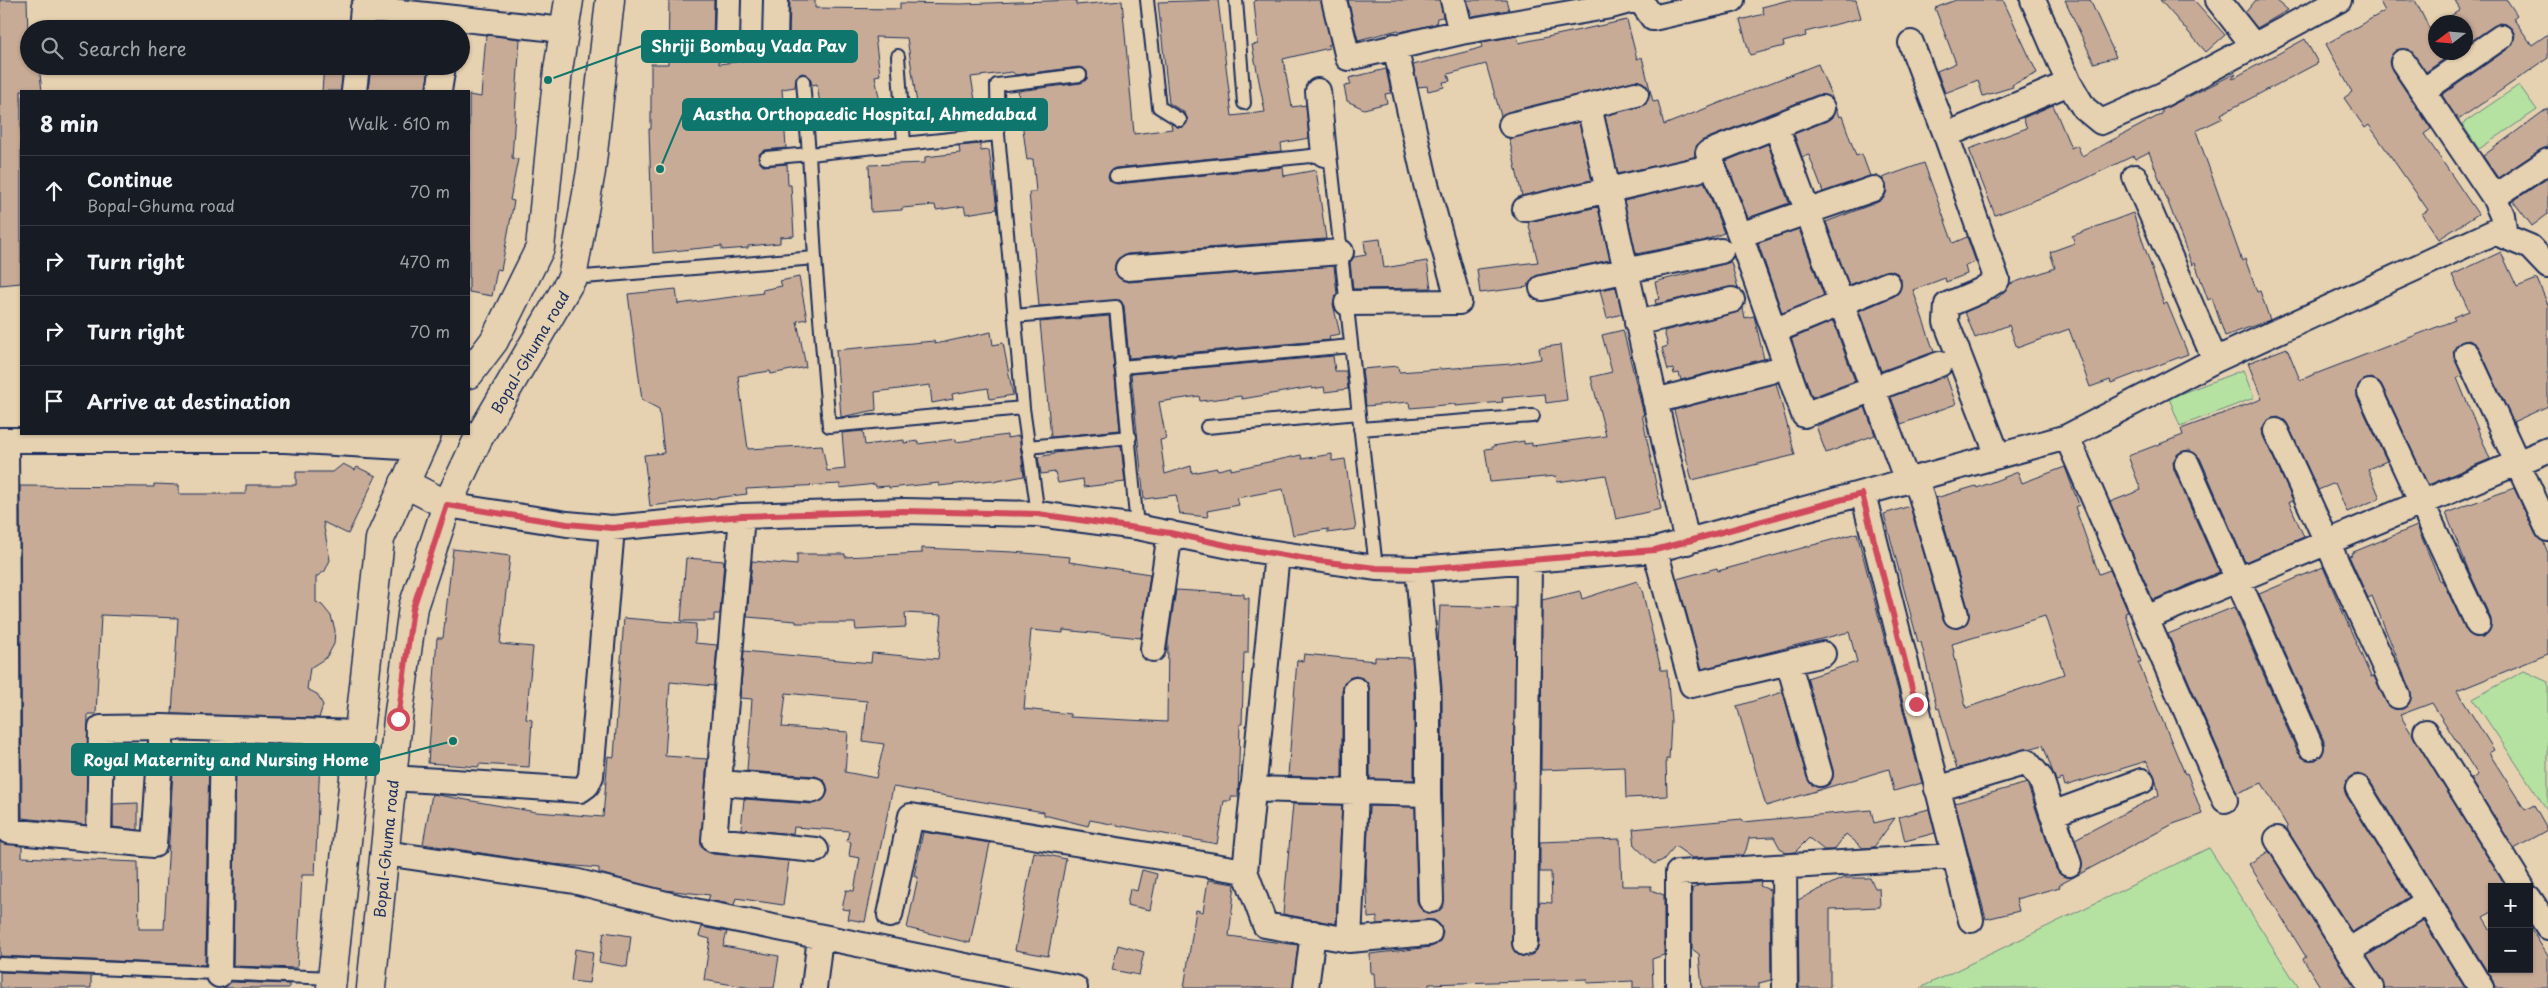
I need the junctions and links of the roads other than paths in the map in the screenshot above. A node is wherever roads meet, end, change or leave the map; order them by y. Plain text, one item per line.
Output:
1 (569, 0) edge
2 (610, 0) edge
3 (728, 0) edge
4 (776, 0) edge
5 (1147, 0) edge
6 (1236, 0) edge
7 (1334, 0) edge
8 (1453, 0) edge
9 (1633, 0) edge
10 (1640, 0) edge
11 (1732, 0) edge
12 (2033, 0) edge
13 (2218, 0) edge
14 (2339, 0) edge
15 (362, 20) edge
16 (432, 20) edge
17 (470, 24) edge
18 (564, 30) junction
19 (1461, 32) junction
20 (2501, 37) dead end
21 (727, 41) dead end
22 (775, 41) dead end
23 (1911, 43) dead end
24 (1395, 46) junction
25 (2254, 46) junction
26 (898, 56) dead end
27 (2403, 62) dead end
28 (356, 75) edge
29 (442, 75) edge
30 (1080, 75) dead end
31 (803, 81) dead end
32 (2069, 83) junction
33 (354, 90) edge
34 (440, 90) edge
35 (1318, 91) dead end
36 (2423, 91) junction
37 (1636, 94) dead end
38 (1244, 103) dead end
39 (1589, 106) junction
40 (1822, 108) dead end
41 (1180, 120) dead end
42 (1511, 125) dead end
43 (1776, 126) junction
44 (998, 134) junction
45 (1946, 135) junction
46 (904, 144) junction
47 (809, 154) junction
48 (1324, 154) junction
49 (766, 158) dead end
50 (2548, 161) edge
51 (1697, 170) dead end
52 (1116, 176) dead end
53 (2135, 177) dead end
54 (1873, 189) dead end
55 (1608, 190) junction
56 (2494, 198) junction
57 (1525, 209) dead end
58 (1808, 212) junction
59 (1740, 235) junction
60 (2505, 237) junction
61 (1721, 251) dead end
62 (1341, 252) junction
63 (815, 258) junction
64 (2548, 266) edge
65 (1128, 268) dead end
66 (1626, 271) junction
67 (572, 278) junction
68 (1888, 284) dead end
69 (1542, 288) dead end
70 (1732, 300) dead end
71 (1347, 303) junction
72 (1841, 303) junction
73 (1014, 316) junction
74 (1637, 323) junction
75 (1774, 331) junction
76 (1351, 346) junction
77 (2468, 354) dead end
78 (2215, 360) junction
79 (1940, 364) dead end
80 (1121, 367) junction
81 (1771, 371) dead end
82 (470, 373) edge
83 (1873, 388) junction
84 (2370, 392) dead end
85 (1655, 401) junction
86 (1023, 408) junction
87 (1359, 412) junction
88 (1534, 416) dead end
89 (1207, 427) dead end
90 (1360, 429) junction
91 (2276, 431) dead end
92 (99, 437) edge
93 (285, 437) edge
94 (1130, 437) junction
95 (2067, 437) junction
96 (3, 440) edge
97 (423, 441) edge
98 (1028, 447) junction
99 (2548, 450) edge
100 (1998, 456) junction
101 (2518, 463) junction
102 (2187, 464) dead end
103 (1911, 480) junction
104 (404, 483) junction
105 (1862, 494) junction
106 (2422, 503) junction
107 (447, 505) junction
108 (1038, 514) junction
109 (742, 516) junction
110 (1137, 527) junction
111 (612, 528) junction
112 (2548, 529) edge
113 (1170, 533) junction
114 (1686, 542) junction
115 (2328, 542) junction
116 (1655, 550) junction
117 (1277, 554) junction
118 (1529, 562) junction
119 (1376, 568) junction
120 (1418, 569) junction
121 (2237, 580) junction
122 (1956, 615) dead end
123 (2146, 618) junction
124 (2478, 624) dead end
125 (1153, 649) dead end
126 (1822, 654) dead end
127 (1790, 664) junction
128 (1356, 690) dead end
129 (2398, 696) dead end
130 (162, 727) junction
131 (223, 729) junction
132 (2426, 732) dead end
133 (359, 733) junction
134 (2311, 747) dead end
135 (1820, 774) dead end
136 (392, 778) junction
137 (2142, 781) dead end
138 (719, 783) junction
139 (2358, 788) dead end
140 (1252, 789) junction
141 (1937, 789) junction
142 (814, 790) dead end
143 (1356, 792) junction
144 (1428, 794) junction
145 (2224, 800) dead end
146 (2052, 814) junction
147 (99, 839) junction
148 (2277, 839) dead end
149 (816, 850) dead end
150 (386, 853) junction
151 (1954, 856) junction
152 (2069, 864) dead end
153 (1784, 867) junction
154 (1245, 871) junction
155 (2520, 883) edge
156 (1431, 900) dead end
157 (2427, 902) junction
158 (2533, 904) edge
159 (890, 915) dead end
160 (1971, 920) dead end
161 (2548, 928) edge
162 (1313, 933) junction
163 (1429, 933) dead end
164 (820, 937) junction
165 (1349, 940) junction
166 (1526, 942) dead end
167 (2348, 951) junction
168 (0, 964) edge
169 (219, 975) junction
170 (331, 983) edge
171 (370, 988) edge
172 (814, 988) edge
173 (1075, 988) edge
174 (1306, 988) edge
175 (1678, 988) edge
176 (1785, 988) edge
177 (2371, 988) edge
178 (2481, 988) edge

1 - 18 street
2 - 67 street, Bopal-Ghuma road
3 - 21 street
4 - 22 street
5 - 41 lane
6 - 38 lane
7 - 24 street
8 - 19 street
9 - 19 street
10 - 11 street
12 - 32 street
13 - 25 street
14 - 25 street
15 - 16 street
17 - 18 street
18 - 82 street
19 - 24 street
20 - 36 street
23 - 45 street
24 - 71 street
25 - 32 street
26 - 46 lane
27 - 36 street
28 - 33 street
29 - 34 street
30 - 44 lane
31 - 47 lane
32 - 45 street
35 - 48 street
36 - 56 street
37 - 39 street
39 - 42 street
39 - 55 street
40 - 43 street
43 - 58 street
43 - 59 street
44 - 46 lane
44 - 73 lane
45 - 100 street
46 - 47 lane
47 - 49 lane
47 - 63 lane
48 - 52 lane
48 - 62 lane
50 - 56 street
51 - 55 street
53 - 78 street
54 - 58 street
55 - 57 street
55 - 66 street
56 - 60 street
58 - 59 street
58 - 72 street
59 - 75 street
60 - 64 street
60 - 78 street
61 - 66 street
62 - 65 street
62 - 71 lane
63 - 67 lane
63 - 86 lane
66 - 69 street
66 - 74 street
67 - 107 street, Bopal-Ghuma road
68 - 72 street
70 - 74 street
71 - 76 lane
72 - 75 street
72 - 83 street
73 - 80 lane
73 - 86 lane
74 - 85 street
75 - 83 street
76 - 80 lane
76 - 87 lane
77 - 101 street
78 - 95 street
79 - 83 street
80 - 94 lane
81 - 85 street
83 - 103 street
84 - 106 street
85 - 114 street
86 - 98 lane
87 - 89 lane
87 - 90 lane
88 - 90 lane
90 - 119 lane
91 - 115 street
92 - 93 street
92 - 96 street
93 - 97 street
94 - 98 lane
94 - 110 lane
95 - 100 street
95 - 123 street
96 - 147 street
97 - 104 street
98 - 108 lane
99 - 101 street
100 - 103 street
101 - 106 street
101 - 112 street
102 - 121 street
103 - 105 street
103 - 122 street
104 - 107 street
104 - 133 street
105 - 114 street
105 - 141 street
106 - 115 street
106 - 124 street
107 - 111 street
107 - 136 street, Bopal-Ghuma road
108 - 109 street
108 - 110 street
109 - 111 street
109 - 138 street
110 - 113 street
111 - 136 street
113 - 117 street
113 - 125 street
114 - 116 street
115 - 121 street
115 - 129 street
116 - 118 street
116 - 127 street
117 - 119 street
117 - 140 street
118 - 120 street
118 - 166 street
119 - 120 street
120 - 144 street
121 - 123 street
121 - 134 street
123 - 145 street
126 - 127 street
127 - 135 street
128 - 143 street
130 - 131 street
130 - 147 street
130 - 147 street
131 - 133 street
131 - 169 street
132 - 155 street
133 - 170 street
136 - 150 street, Bopal-Ghuma road
137 - 146 street
138 - 142 street
138 - 149 street
139 - 157 street
140 - 143 street
140 - 154 street
141 - 146 street
141 - 151 street
143 - 144 street
143 - 165 street
144 - 156 street
146 - 152 street
148 - 167 street
150 - 164 street
150 - 171 street, Bopal-Ghuma road
151 - 153 street
151 - 160 street
153 - 175 street
153 - 176 street
154 - 159 street
154 - 162 street
157 - 167 street
157 - 178 street
158 - 161 street
162 - 165 street
162 - 174 street
163 - 165 street
164 - 172 street
164 - 173 street
167 - 177 street
168 - 169 lane
169 - 170 lane

